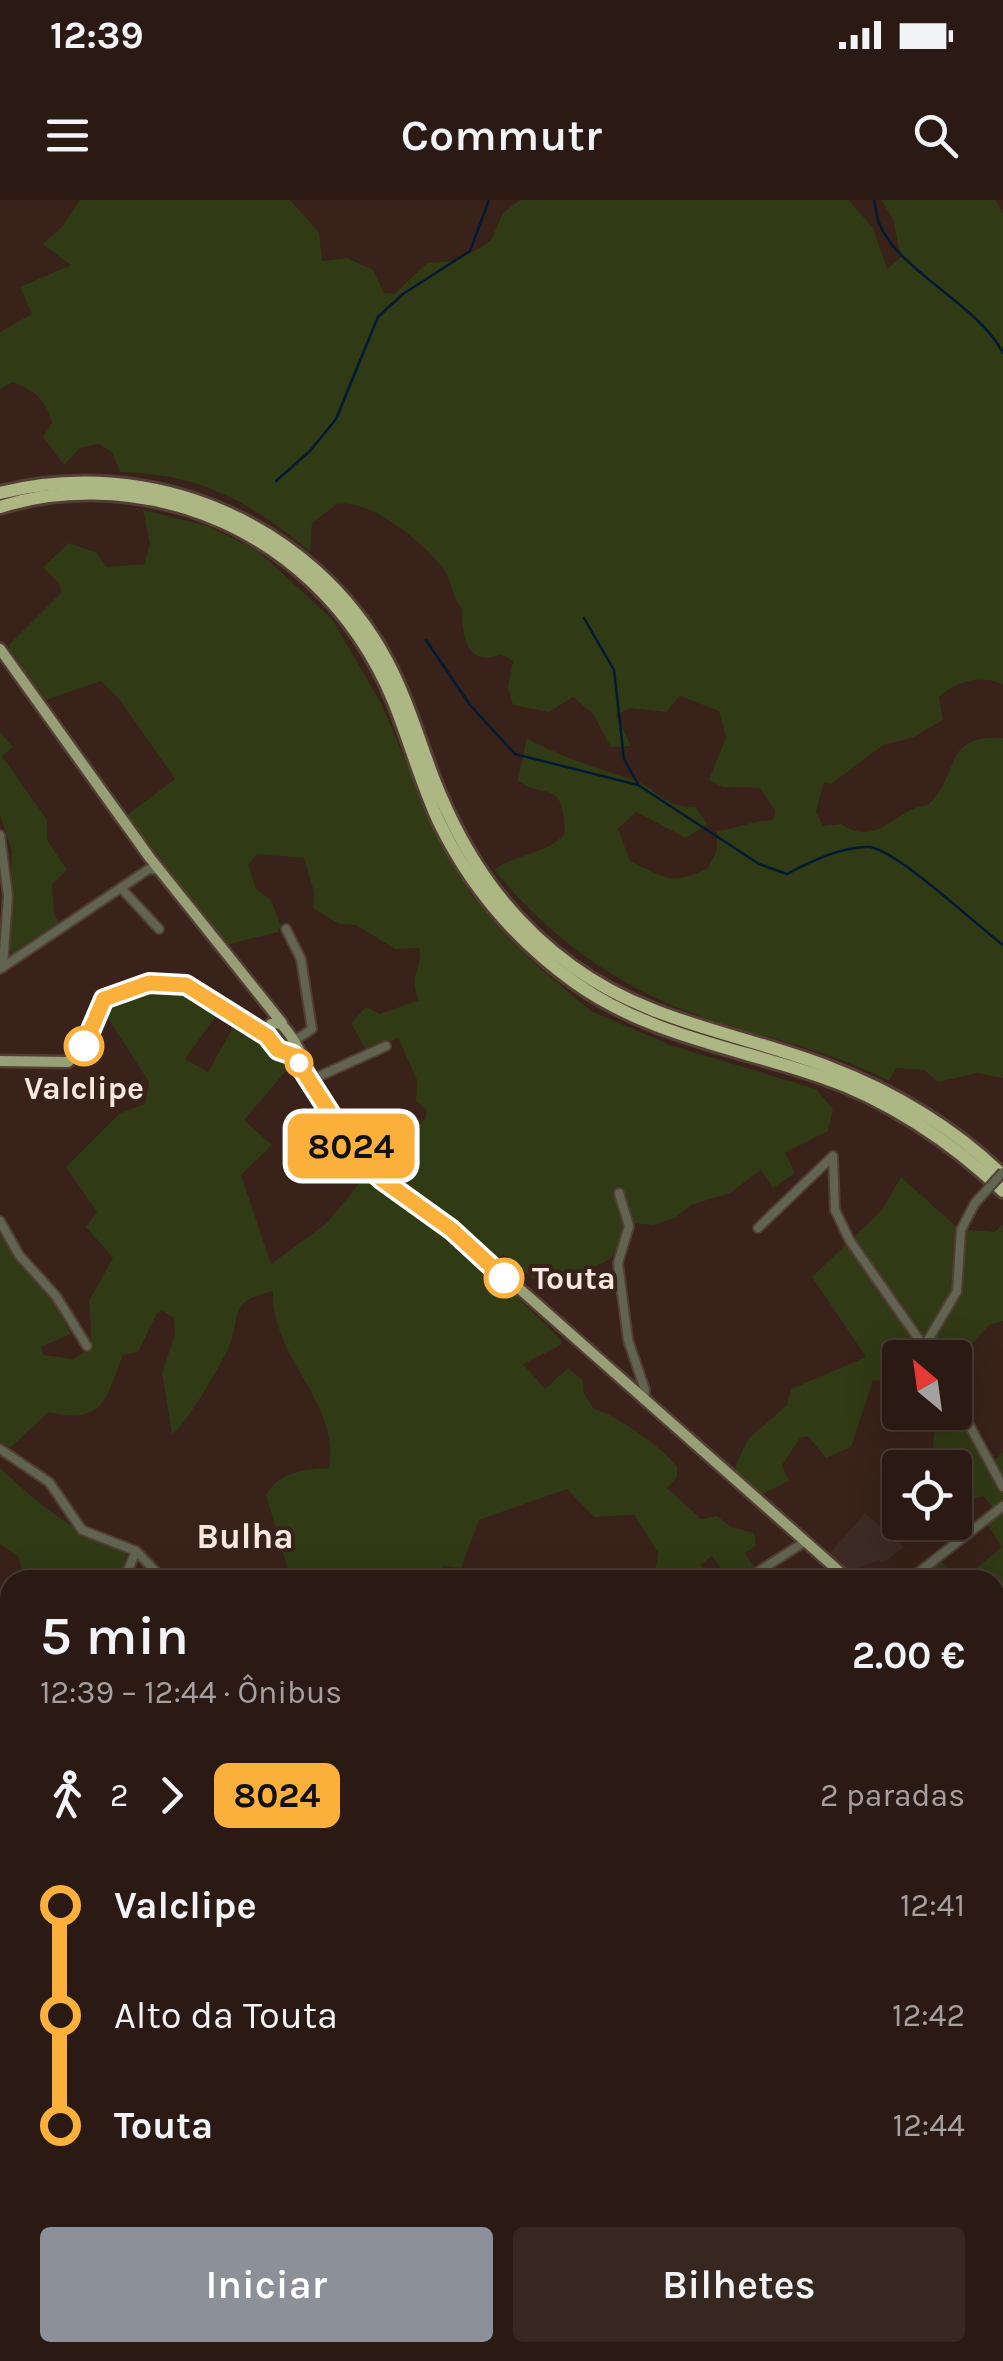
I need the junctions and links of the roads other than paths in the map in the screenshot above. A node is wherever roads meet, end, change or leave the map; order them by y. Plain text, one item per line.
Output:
1 (121, 489) junction
2 (0, 493) edge
3 (0, 506) edge
4 (325, 585) junction
5 (0, 649) edge
6 (0, 835) edge
7 (151, 862) junction
8 (170, 880) junction
9 (121, 888) junction
10 (159, 928) dead end
11 (286, 928) dead end
12 (2, 967) edge
13 (272, 1028) junction
14 (292, 1046) junction
15 (386, 1046) dead end
16 (0, 1061) edge
17 (311, 1080) junction
18 (1003, 1174) edge
19 (1003, 1191) edge
20 (619, 1193) dead end
21 (0, 1221) edge
22 (758, 1228) dead end
23 (921, 1340) edge
24 (928, 1340) edge
25 (87, 1346) dead end
26 (644, 1401) junction
27 (972, 1430) edge
28 (0, 1449) edge
29 (1003, 1487) edge
30 (1003, 1506) edge
31 (806, 1542) junction
32 (136, 1551) junction
33 (128, 1570) edge
34 (154, 1570) edge
35 (761, 1570) edge
36 (838, 1570) edge
37 (922, 1570) edge

1 - 2 highway
1 - 3 highway
1 - 4 highway
1 - 4 highway
4 - 18 highway
4 - 19 highway
5 - 7 main road
6 - 12 street
7 - 8 main road
7 - 8 main road
7 - 9 street
8 - 13 main road
9 - 10 street
9 - 12 street
11 - 14 street
13 - 14 main road
13 - 14 main road
13 - 16 main road
14 - 17 main road
15 - 17 street
17 - 26 main road
18 - 24 street, bridge
20 - 26 street
21 - 25 street
22 - 23 street
26 - 31 main road
27 - 29 street
28 - 32 street
30 - 37 street
31 - 35 street
31 - 36 main road
32 - 33 street
32 - 34 street

